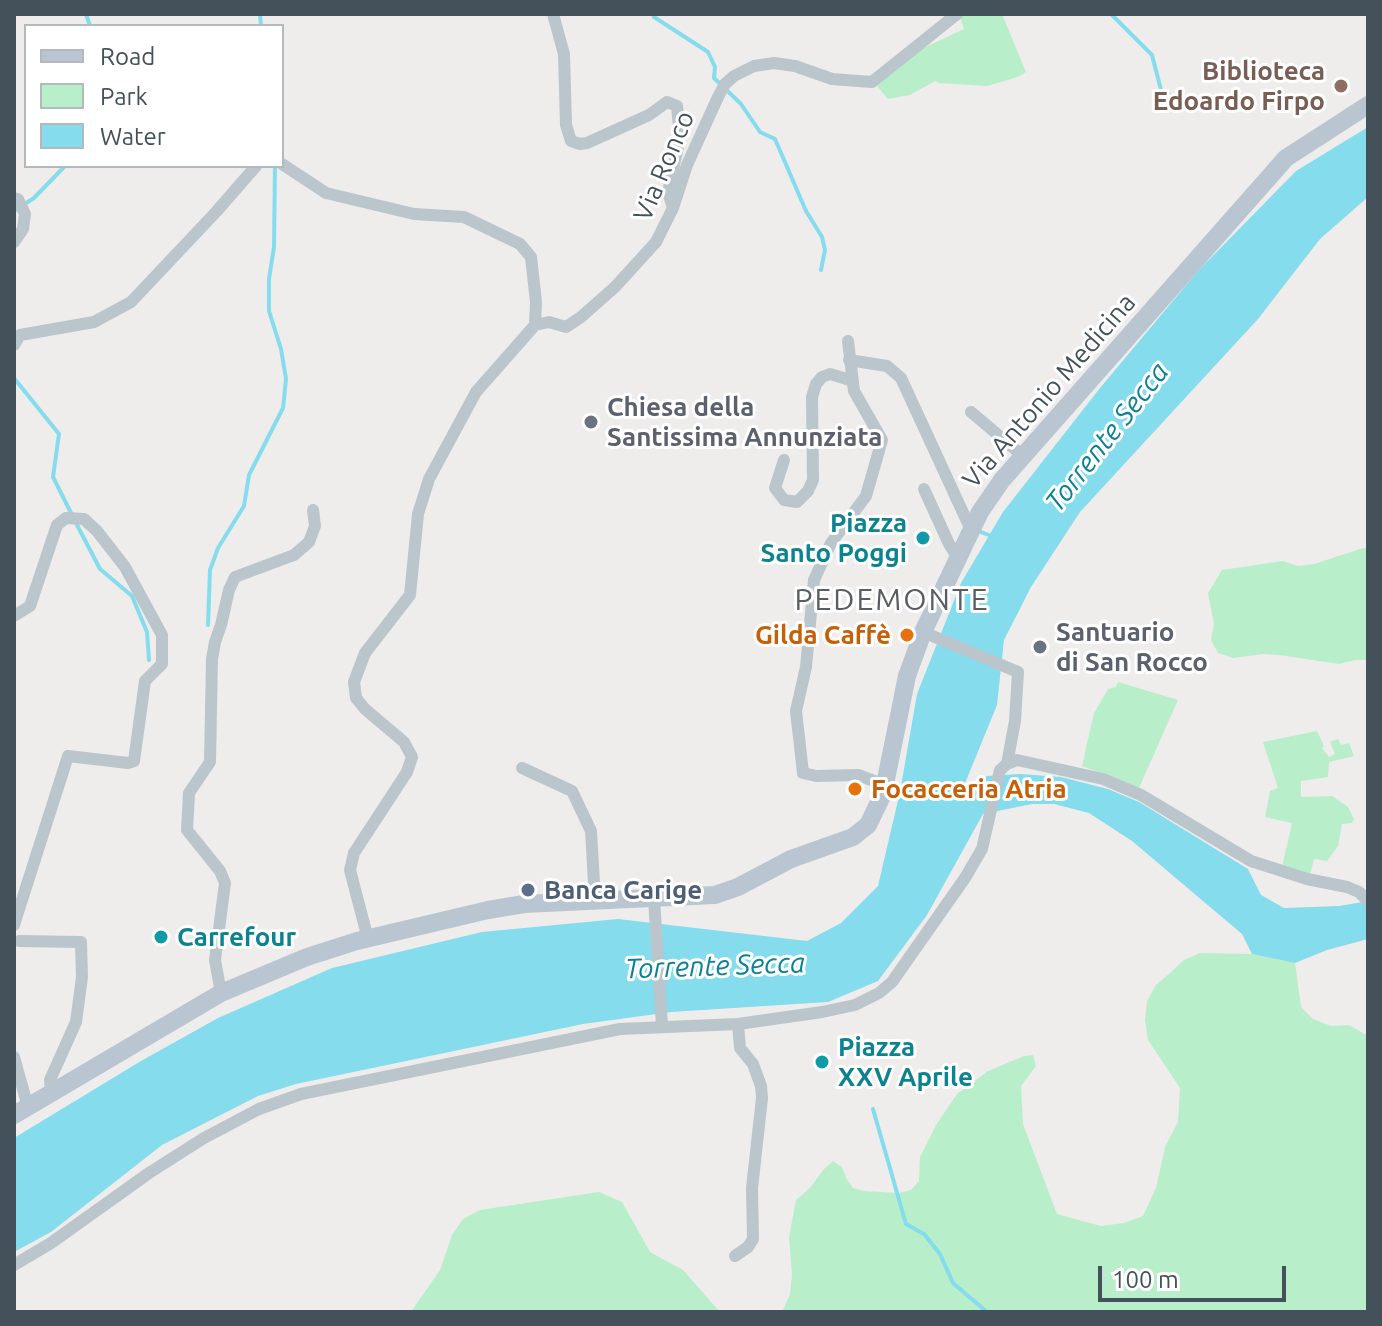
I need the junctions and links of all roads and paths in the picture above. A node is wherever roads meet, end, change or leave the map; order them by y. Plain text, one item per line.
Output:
1 (553, 14) edge
2 (957, 14) edge
3 (1368, 105) edge
4 (284, 165) edge
5 (254, 168) edge
6 (14, 198) edge
7 (673, 208) junction
8 (14, 242) edge
9 (535, 325) junction
10 (848, 341) dead end
11 (14, 345) edge
12 (849, 360) junction
13 (850, 380) junction
14 (971, 412) dead end
15 (1023, 456) junction
16 (784, 460) dead end
17 (924, 489) dead end
18 (313, 510) dead end
19 (971, 530) junction
20 (958, 558) junction
21 (14, 616) edge
22 (926, 633) junction
23 (1004, 767) junction
24 (522, 768) dead end
25 (885, 785) junction
26 (1364, 896) edge
27 (595, 900) junction
28 (654, 906) junction
29 (14, 925) edge
30 (368, 939) junction
31 (19, 941) dead end
32 (221, 993) junction
33 (662, 1022) junction
34 (738, 1024) junction
35 (14, 1057) edge
36 (51, 1093) junction
37 (21, 1111) edge
38 (735, 1256) dead end
39 (14, 1265) edge

1 - 7 street
2 - 7 street, Via Ronco
3 - 15 main road, Via Antonio Medicina
4 - 9 street
5 - 11 street
6 - 8 street
7 - 9 street, Via Ronco
9 - 30 street
10 - 12 street
12 - 13 street
12 - 19 street
13 - 16 street
13 - 25 street
14 - 15 street
15 - 19 main road, Via Antonio Medicina
17 - 20 street
18 - 32 street
19 - 20 main road, Via Antonio Medicina
20 - 22 main road, Via Antonio Medicina
21 - 29 street
22 - 23 street
22 - 25 main road, Via Antonio Medicina
23 - 26 street
23 - 34 street
24 - 27 street
25 - 28 main road, Via Antonio Medicina
27 - 28 main road, Via Antonio Medicina
27 - 30 main road, Via Antonio Medicina
28 - 33 street
30 - 32 main road, Via Antonio Medicina
31 - 36 street
32 - 36 main road, Via Antonio Medicina
33 - 34 street
33 - 39 street
34 - 38 street
35 - 37 street
36 - 37 main road, Via Antonio Medicina

